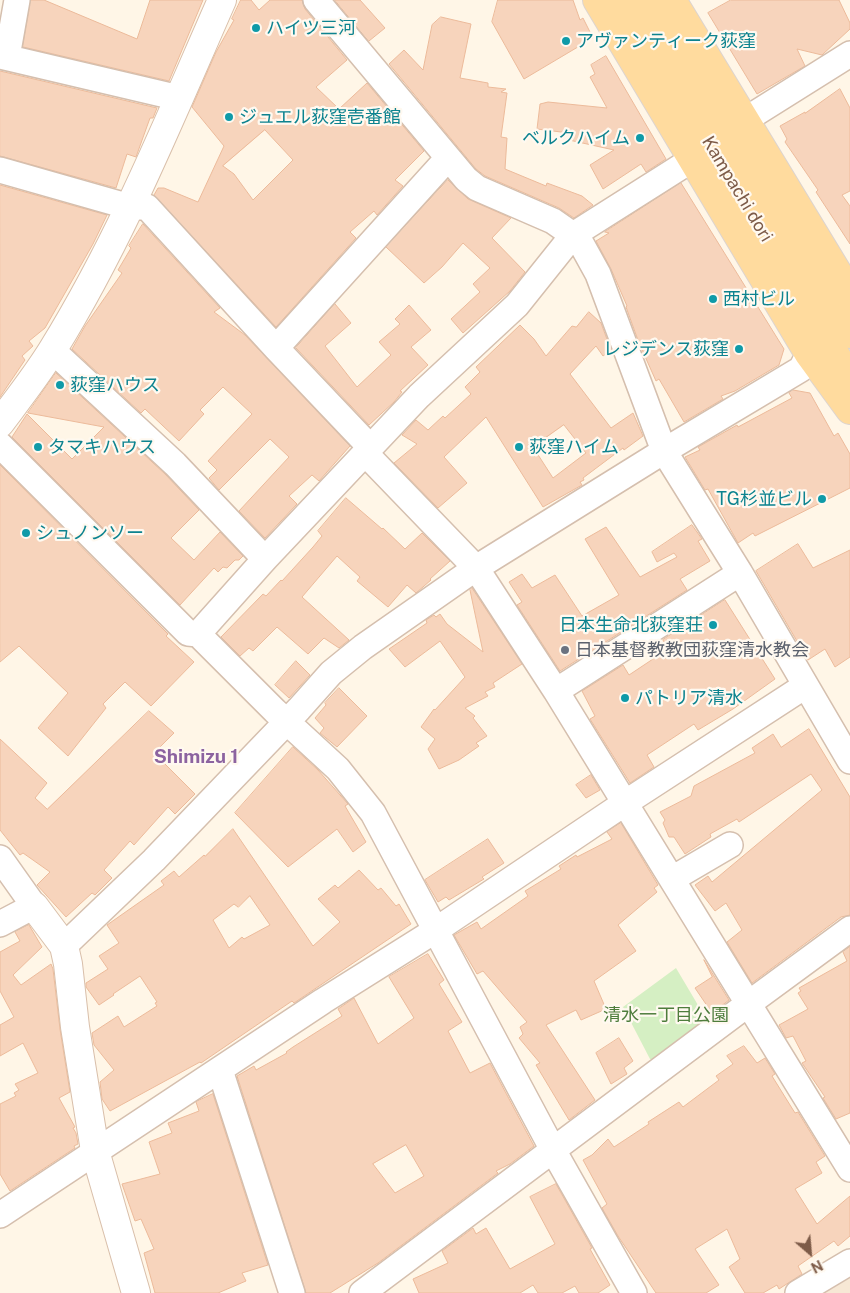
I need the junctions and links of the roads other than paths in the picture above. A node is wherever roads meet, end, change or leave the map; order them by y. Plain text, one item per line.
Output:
1 (17, 0) edge
2 (222, 0) edge
3 (316, 0) edge
4 (597, 0) edge
5 (623, 0) edge
6 (648, 0) edge
7 (672, 0) edge
8 (850, 54) edge
9 (4, 56) edge
10 (179, 98) junction
11 (745, 120) junction
12 (448, 158) junction
13 (693, 159) junction
14 (0, 170) edge
15 (130, 207) junction
16 (573, 235) junction
17 (850, 293) edge
18 (850, 334) edge
19 (276, 348) junction
20 (52, 350) junction
21 (809, 354) junction
22 (850, 379) edge
23 (850, 410) edge
24 (0, 423) edge
25 (0, 445) edge
26 (368, 450) junction
27 (664, 451) junction
28 (265, 559) junction
29 (476, 568) junction
30 (740, 573) junction
31 (198, 634) junction
32 (805, 686) junction
33 (556, 691) junction
34 (287, 721) junction
35 (850, 761) edge
36 (625, 803) junction
37 (730, 845) dead end
38 (0, 858) edge
39 (672, 879) junction
40 (34, 906) junction
41 (0, 924) edge
42 (850, 929) edge
43 (436, 930) junction
44 (64, 946) junction
45 (748, 1004) junction
46 (220, 1070) junction
47 (553, 1150) junction
48 (95, 1151) junction
49 (850, 1168) edge
50 (0, 1215) edge
51 (850, 1262) edge
52 (136, 1293) edge
53 (292, 1293) edge
54 (362, 1293) edge
55 (634, 1293) edge
56 (798, 1293) edge

1 - 9 street
2 - 10 street
3 - 12 street
4 - 13 main road
5 - 22 main road, Kampachi dori
6 - 18 main road, Kampachi dori
7 - 11 main road
8 - 11 street
9 - 10 street
10 - 15 street
11 - 17 main road
12 - 16 street
12 - 19 street
13 - 16 street
13 - 21 main road
14 - 15 street
15 - 19 street
15 - 20 street
16 - 26 street
16 - 27 street
19 - 26 street
20 - 24 street
20 - 28 street
21 - 23 main road
21 - 27 street
25 - 31 street
26 - 28 street
26 - 29 street
27 - 29 street
27 - 30 street
28 - 31 street
29 - 33 street
29 - 34 street
30 - 32 street
30 - 33 street
31 - 34 street
32 - 35 street
32 - 36 street
33 - 36 street
34 - 43 street
34 - 44 street
36 - 39 street
36 - 43 street
37 - 39 street
38 - 40 street
39 - 45 street
40 - 41 street
40 - 44 street
42 - 45 street
43 - 46 street
43 - 47 street
44 - 48 street
45 - 47 street
45 - 49 street
46 - 48 street
46 - 53 street
47 - 54 street
47 - 55 street
48 - 50 street
48 - 52 street
51 - 56 street

